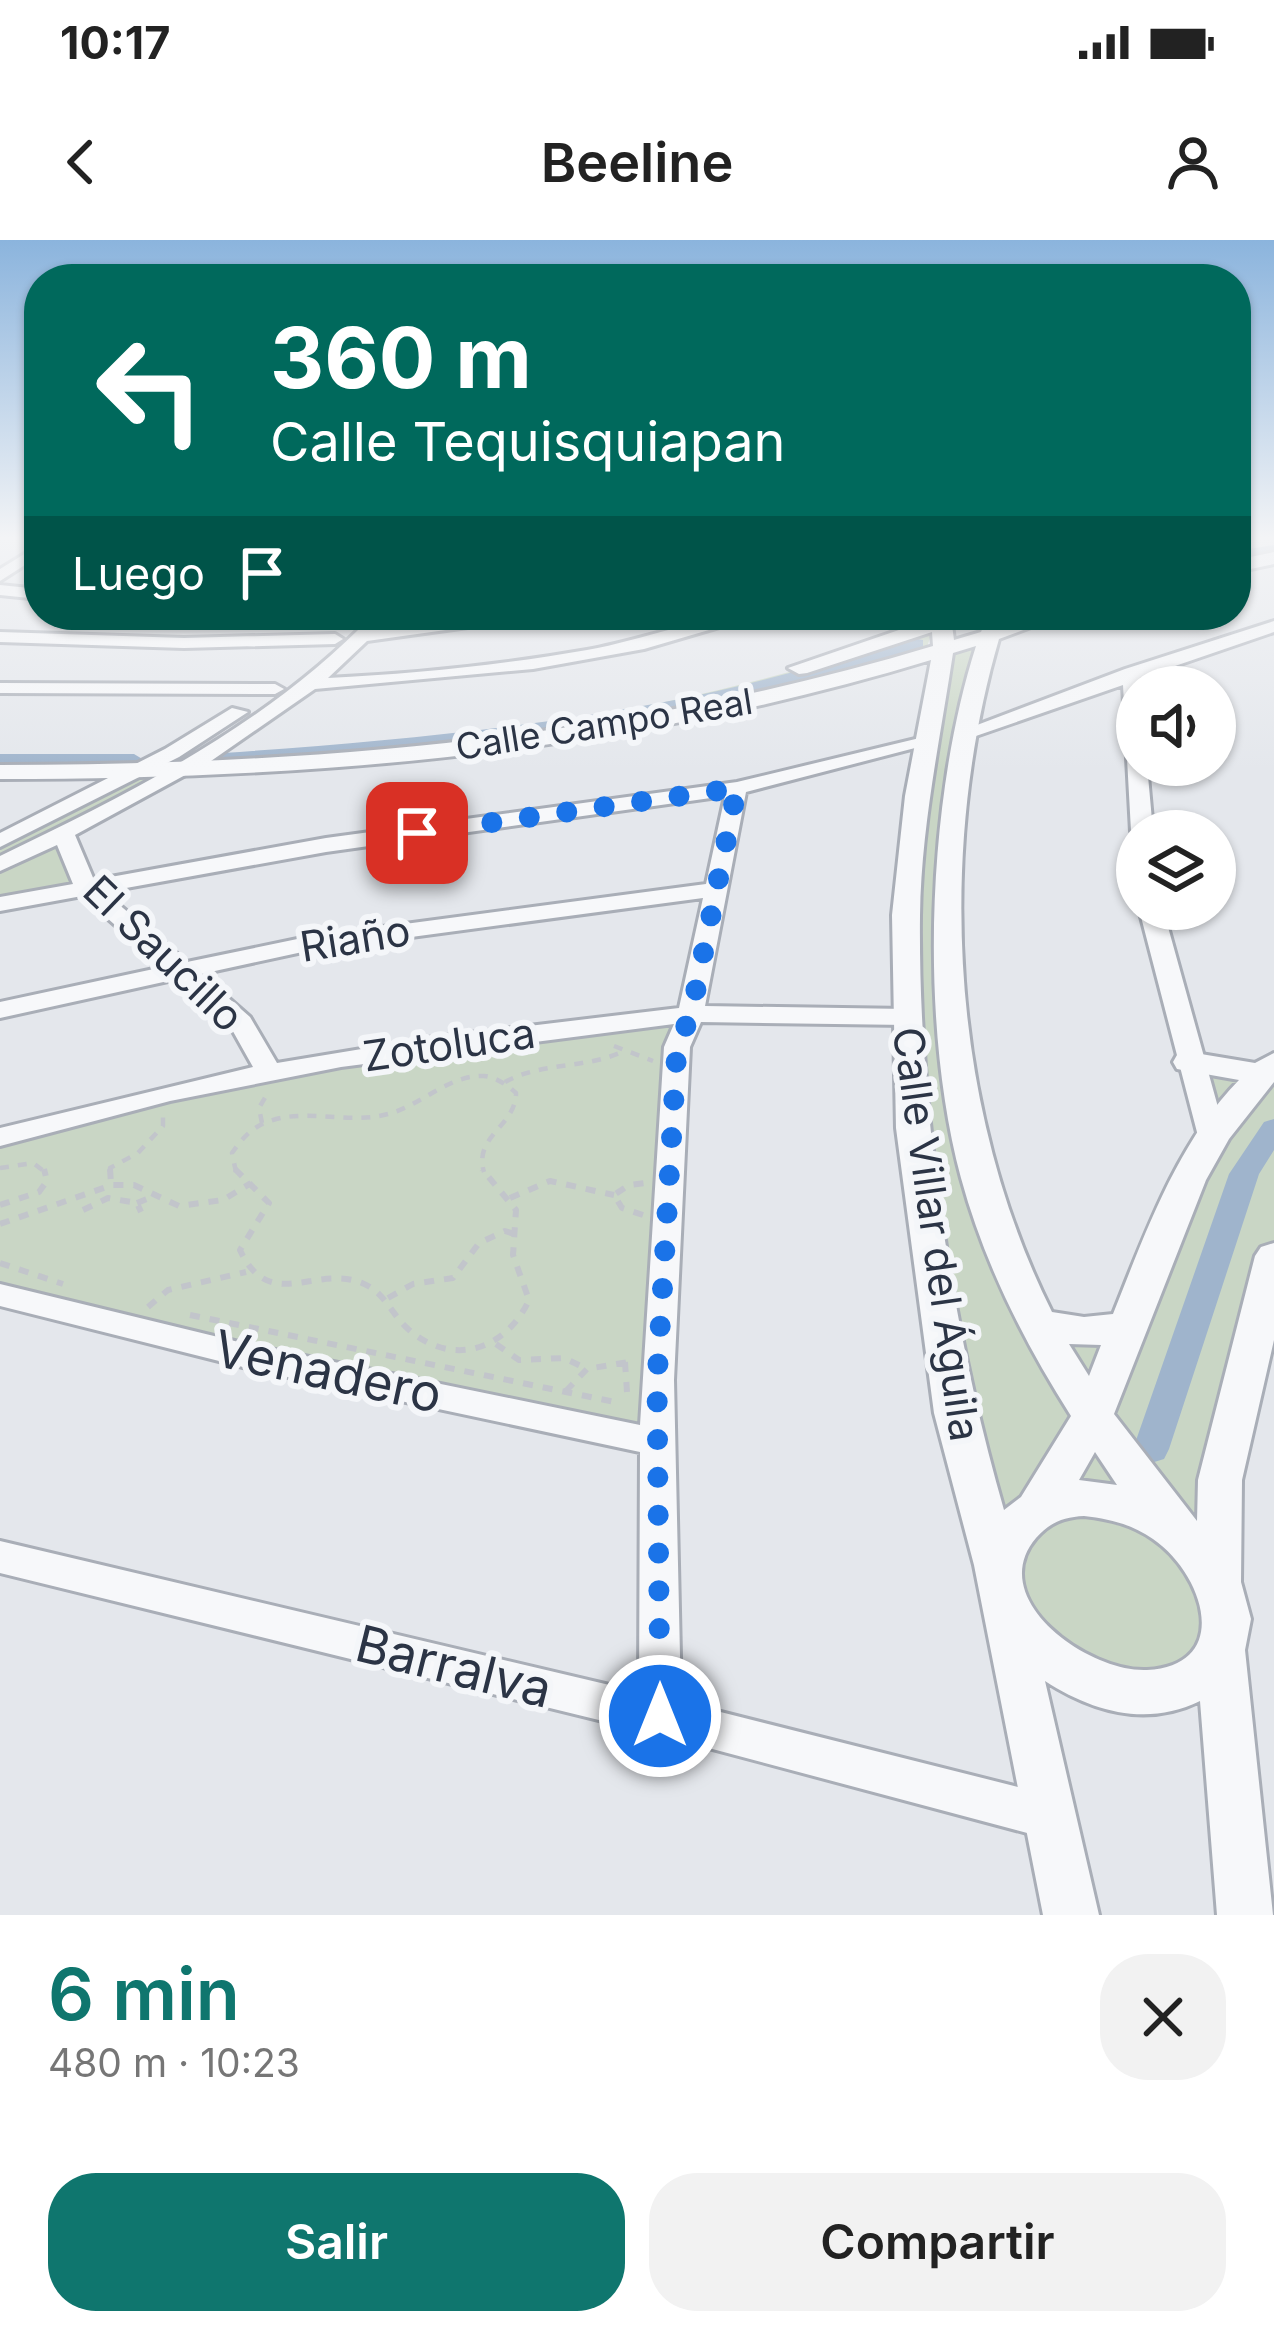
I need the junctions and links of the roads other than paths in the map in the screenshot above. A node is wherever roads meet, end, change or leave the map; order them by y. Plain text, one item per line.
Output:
1 (1267, 627) edge
2 (354, 630) edge
3 (359, 630) edge
4 (703, 630) edge
5 (913, 630) edge
6 (947, 630) edge
7 (981, 630) edge
8 (990, 630) edge
9 (0, 637) edge
10 (335, 639) junction
11 (944, 647) junction
12 (1274, 652) edge
13 (1152, 666) edge
14 (869, 673) junction
15 (1116, 678) edge
16 (309, 684) junction
17 (0, 688) edge
18 (275, 688) junction
19 (957, 713) junction
20 (0, 752) edge
21 (210, 753) junction
22 (926, 756) junction
23 (175, 763) junction
24 (0, 772) edge
25 (134, 773) junction
26 (737, 788) junction
27 (64, 834) junction
28 (0, 841) edge
29 (0, 864) edge
30 (85, 886) junction
31 (714, 890) junction
32 (0, 904) edge
33 (1156, 930) edge
34 (181, 968) junction
35 (0, 1010) edge
36 (691, 1014) junction
37 (907, 1017) junction
38 (1190, 1061) junction
39 (1267, 1069) edge
40 (267, 1084) junction
41 (1212, 1136) junction
42 (0, 1137) edge
43 (1274, 1256) edge
44 (0, 1295) edge
45 (1037, 1324) junction
46 (1128, 1327) junction
47 (1092, 1415) junction
48 (657, 1442) junction
49 (1038, 1508) junction
50 (1173, 1526) junction
51 (0, 1557) edge
52 (1219, 1579) junction
53 (1001, 1585) junction
54 (1221, 1651) junction
55 (660, 1716) junction
56 (1046, 1816) junction
57 (1071, 1915) edge
58 (1245, 1915) edge

1 - 12 street
1 - 13 street
2 - 10 street
3 - 16 street
4 - 16 street
5 - 21 street, Calle Campo Real
6 - 11 street, Calle Villar del Águila
7 - 11 street, Calle Campo Real
8 - 19 street, Calle Villar del Águila
9 - 10 street
10 - 18 street
11 - 14 street, Calle Campo Real
11 - 19 street, Calle Villar del Águila
14 - 19 street
14 - 23 street, Calle Campo Real
15 - 19 street
16 - 21 street
17 - 18 street
18 - 23 street
19 - 22 street, Calle Villar del Águila
19 - 45 street, Calle Villar del Águila
20 - 23 street, Calle Campo Real
21 - 23 street, Calle Campo Real
22 - 26 street
22 - 37 street, Calle Villar del Águila
23 - 25 street, Calle Campo Real
23 - 27 street
24 - 25 street, Calle Campo Real
25 - 28 street
26 - 30 street
26 - 31 street
27 - 29 street
27 - 30 street, El Saucillo
30 - 32 street
30 - 34 street, El Saucillo
31 - 34 street, Riaño
31 - 36 street
33 - 38 street
34 - 35 street, Riaño
34 - 40 street, El Saucillo
36 - 37 street, Zotoluca
36 - 40 street, Zotoluca
36 - 48 street
37 - 53 street, Calle Villar del Águila
38 - 39 street
38 - 41 street
39 - 41 street
40 - 42 street, Zotoluca
41 - 46 street
43 - 52 street
44 - 48 street, Venadero
45 - 46 street
45 - 47 street, Calle Villar del Águila
46 - 47 street
47 - 49 street
47 - 50 street, Calle Villar del Águila
48 - 55 street
49 - 50 street
49 - 53 street
50 - 52 street
51 - 55 street, Barralva
52 - 54 street
53 - 54 street
53 - 56 street, Calle Villar del Águila
54 - 58 street
55 - 56 street, Barralva
56 - 57 street, Calle Villar del Águila

